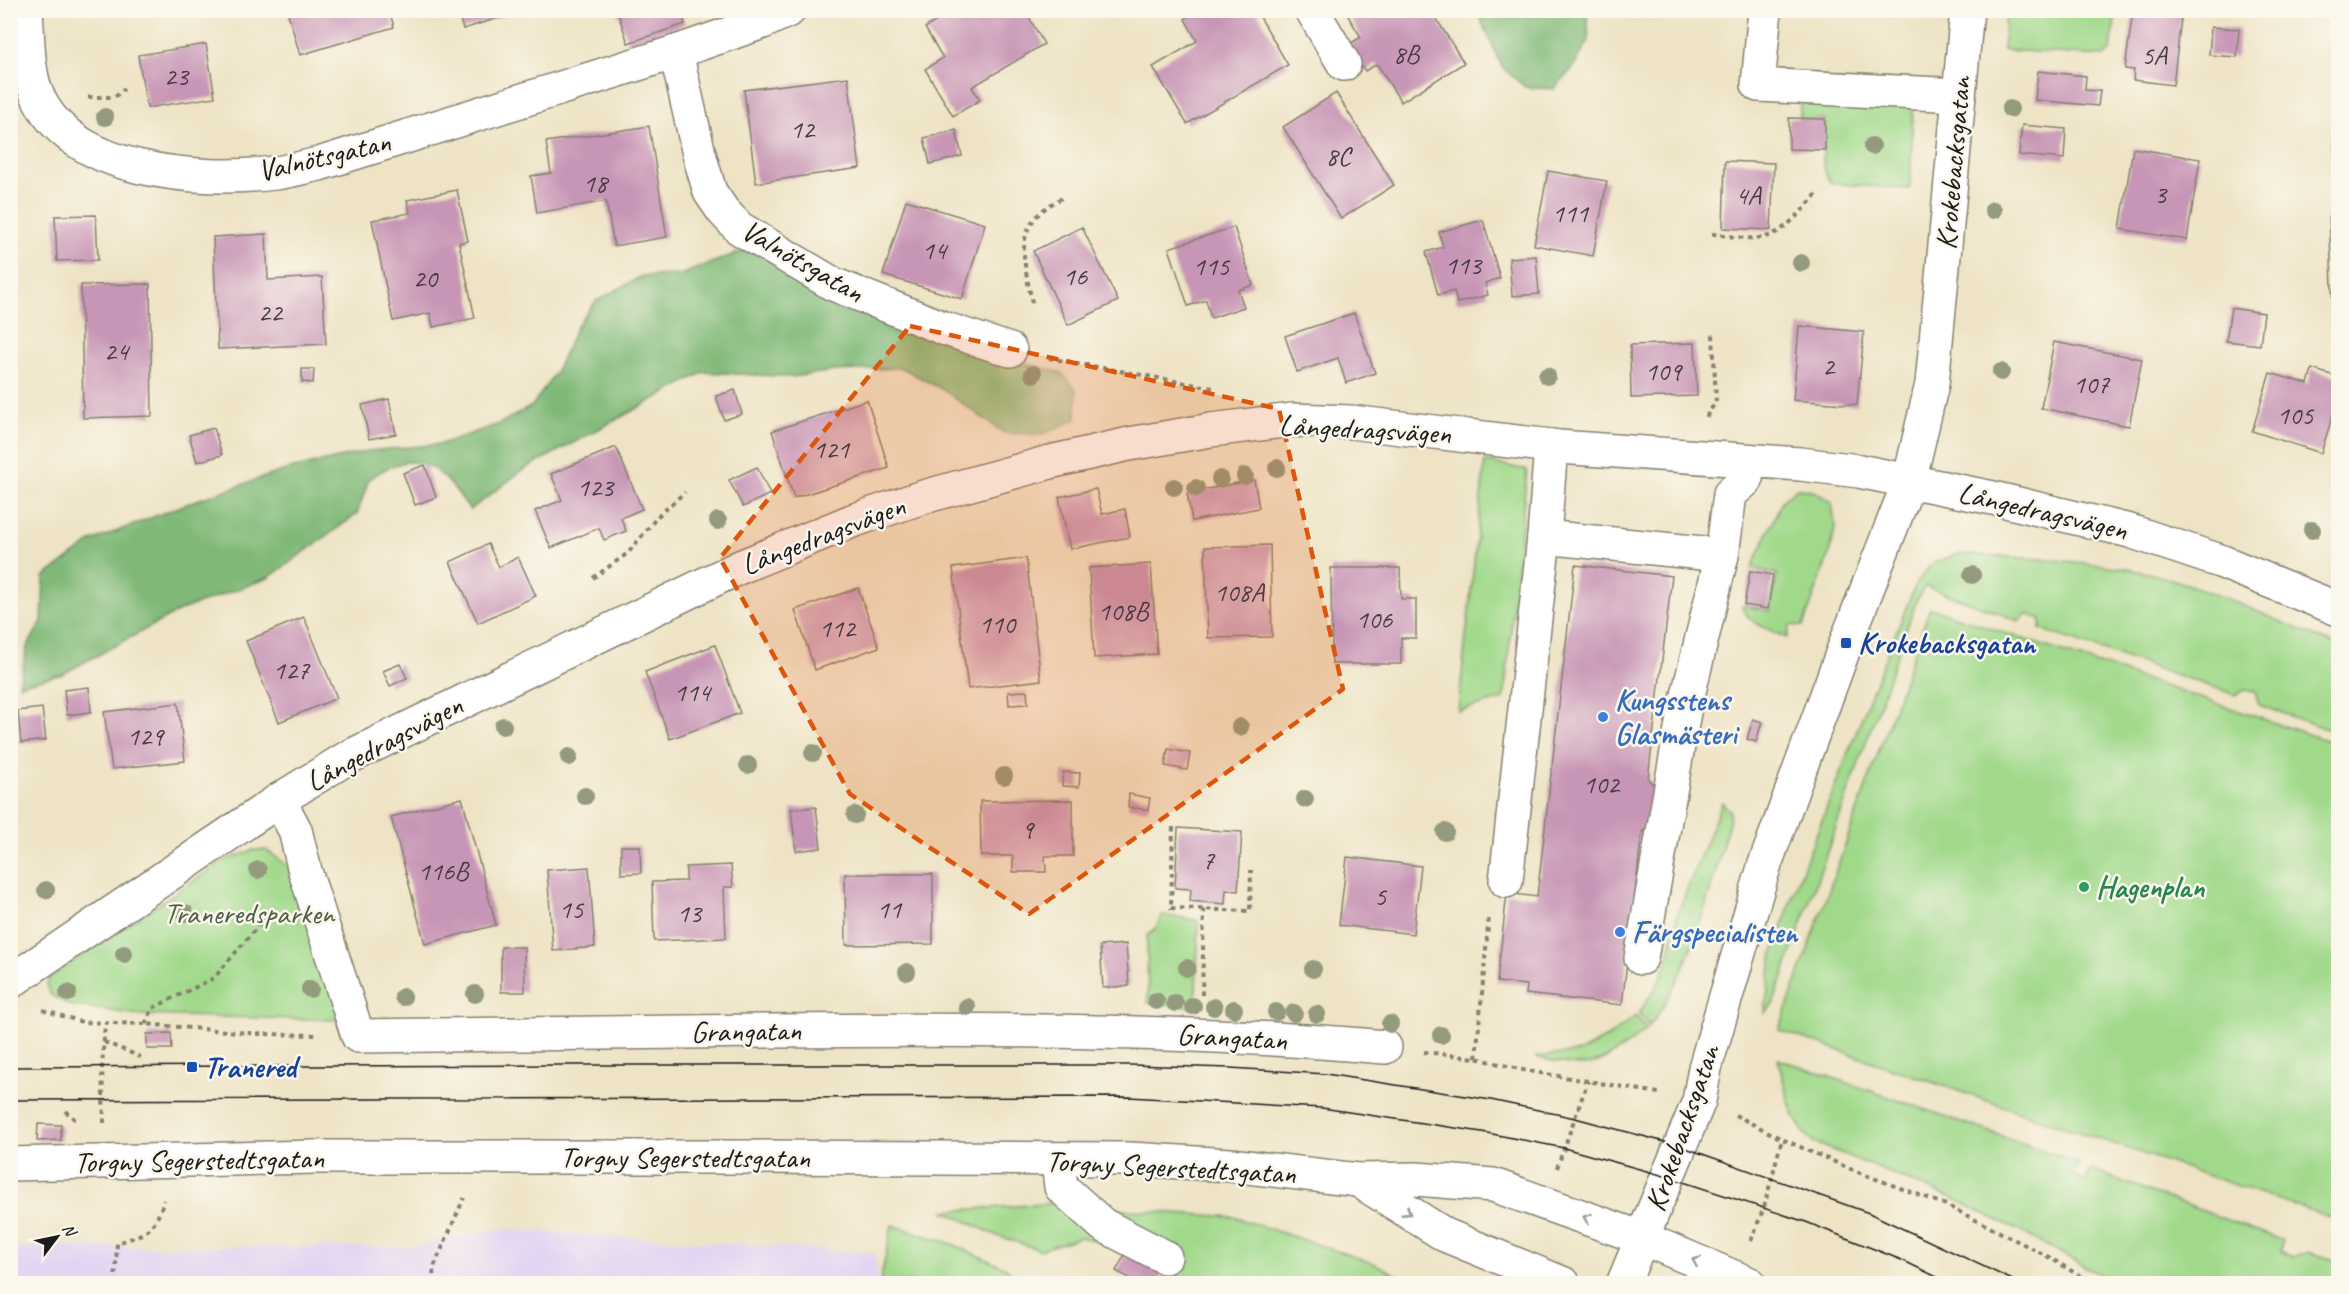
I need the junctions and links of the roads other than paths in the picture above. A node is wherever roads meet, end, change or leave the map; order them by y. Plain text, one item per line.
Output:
1 (26, 10) edge
2 (789, 10) edge
3 (1312, 10) edge
4 (1765, 10) edge
5 (1967, 10) edge
6 (676, 52) junction
7 (1344, 64) dead end
8 (1959, 94) junction
9 (1010, 350) road end
10 (1551, 446) junction
11 (1735, 461) junction
12 (1909, 482) junction
13 (1544, 537) junction
14 (1722, 555) junction
15 (2335, 600) edge
16 (279, 800) junction
17 (1506, 881) road end
18 (1641, 958) dead end
19 (10, 982) edge
20 (1385, 1047) road end
21 (1058, 1160) junction
22 (10, 1164) edge
23 (1358, 1180) junction
24 (1642, 1238) junction
25 (1165, 1257) dead end
26 (1744, 1281) edge
27 (1564, 1284) edge
28 (1623, 1284) edge

1 - 6 street, Valnötsgatan
2 - 6 street, Valnötsgatan
3 - 7 street
4 - 8 street
5 - 8 street, Krokebacksgatan
6 - 9 street, Valnötsgatan
8 - 12 street, Krokebacksgatan
10 - 11 street, Långedragsvägen
10 - 13 street
10 - 16 street, Långedragsvägen
11 - 12 street, Långedragsvägen
11 - 14 street
12 - 15 street, Långedragsvägen
12 - 24 street, Krokebacksgatan
13 - 14 street
13 - 17 street
14 - 18 street
16 - 19 street, Långedragsvägen
16 - 20 street, Grangatan
21 - 22 street, Torgny Segerstedtsgatan
21 - 23 street, Torgny Segerstedtsgatan
21 - 25 street
24 -> 23 street, Torgny Segerstedtsgatan
23 -> 27 street, Torgny Segerstedtsgatan
26 -> 24 street, Torgny Segerstedtsgatan
24 - 28 street, Krokebacksgatan

